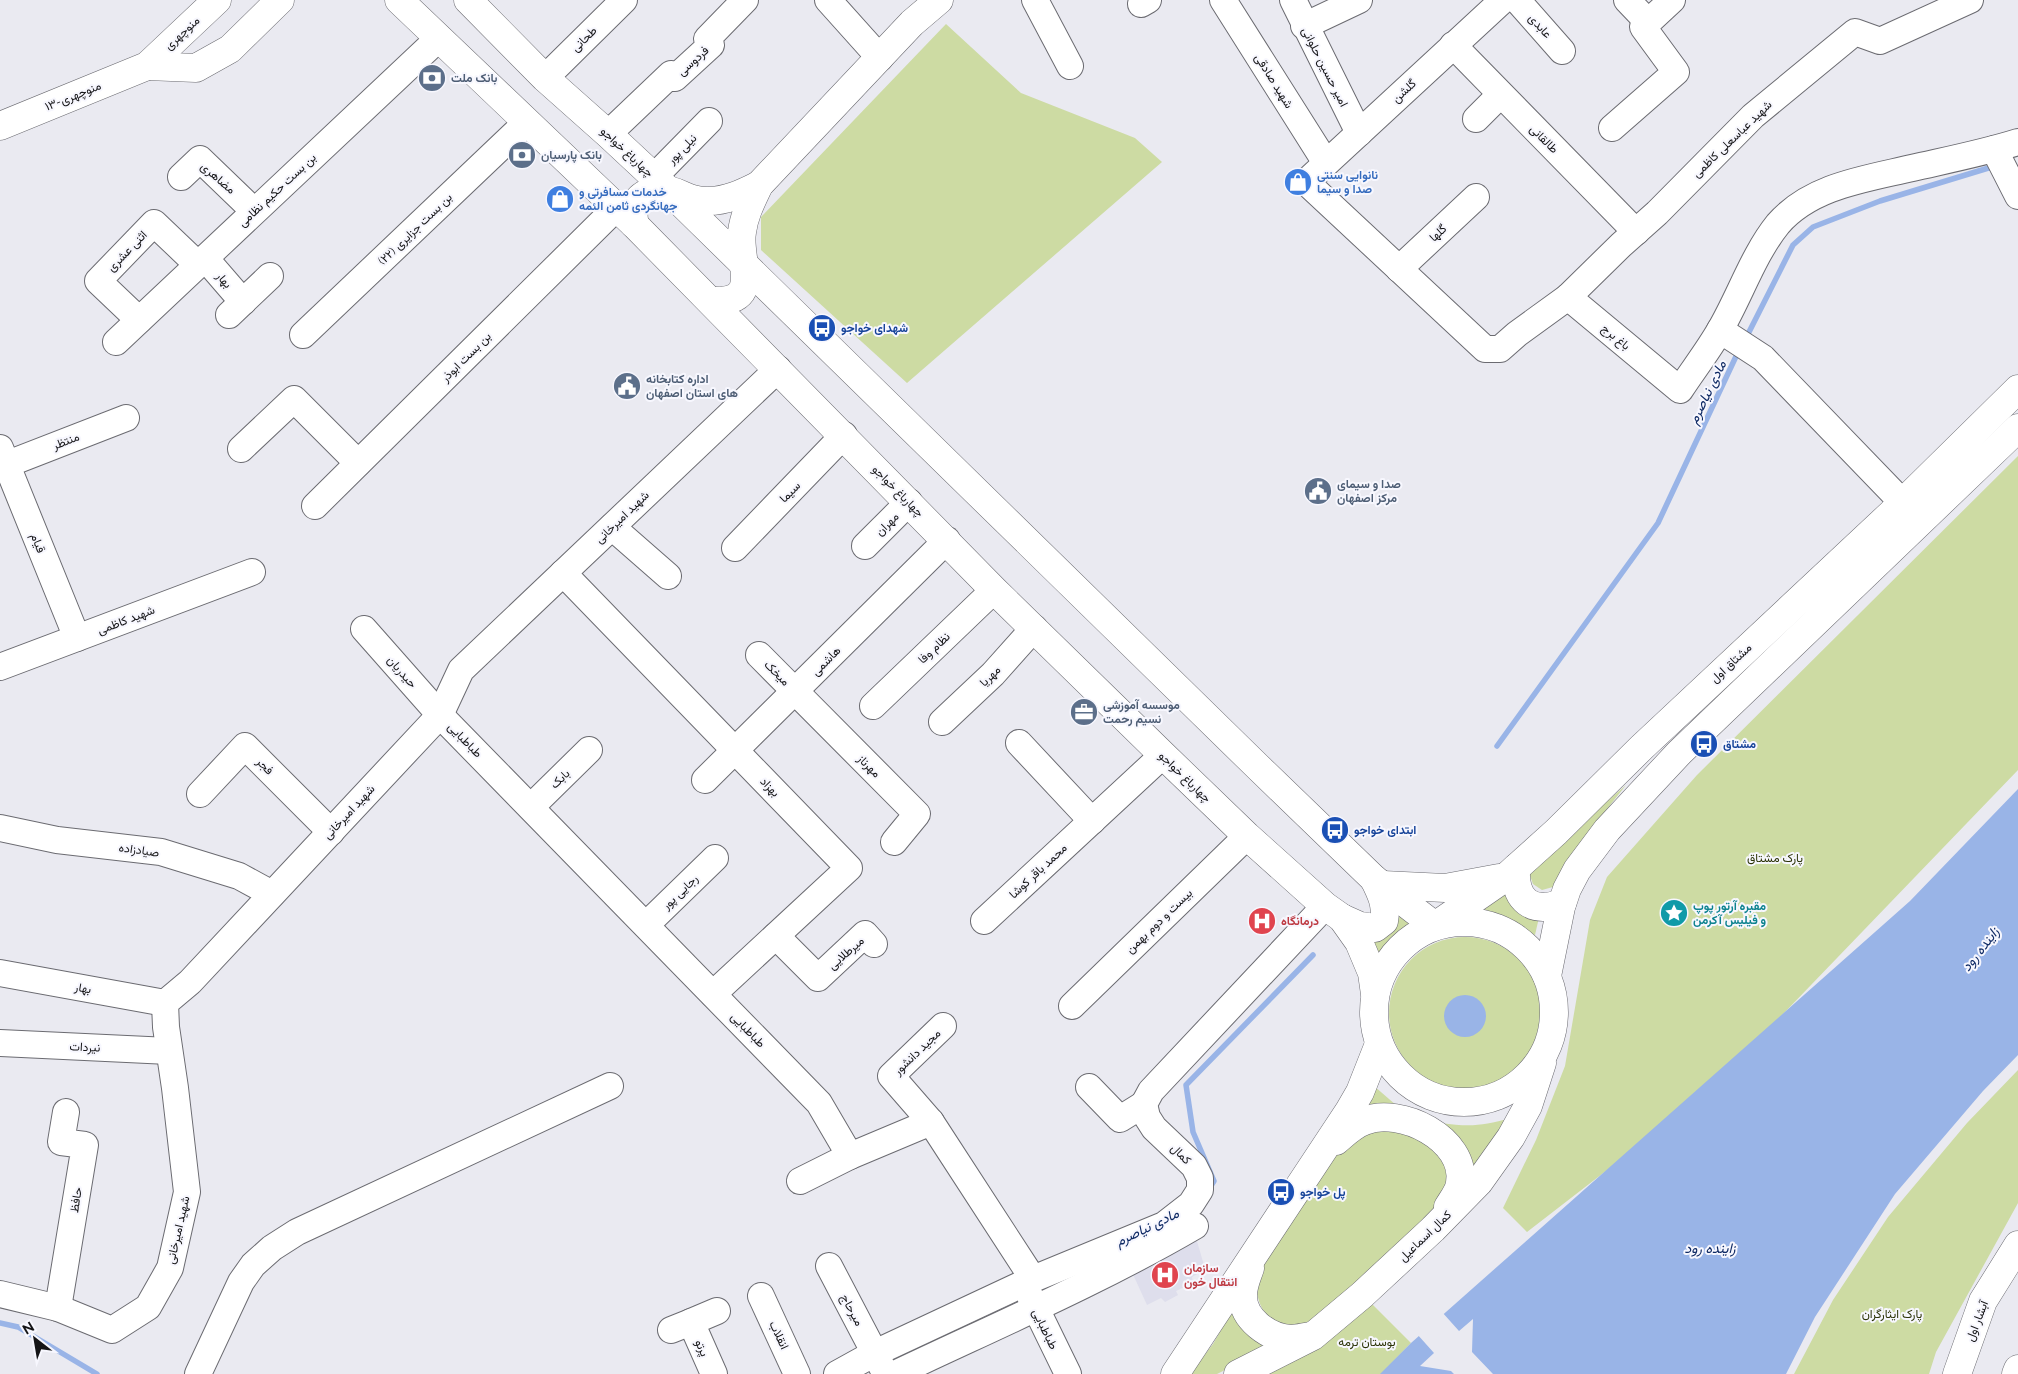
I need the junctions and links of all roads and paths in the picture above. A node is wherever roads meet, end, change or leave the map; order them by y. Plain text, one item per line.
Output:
1 (217, 0) edge
2 (280, 0) edge
3 (399, 0) edge
4 (468, 0) edge
5 (624, 0) edge
6 (745, 0) edge
7 (828, 0) edge
8 (939, 0) edge
9 (1035, 0) edge
10 (1223, 0) edge
11 (1293, 0) edge
12 (1359, 0) edge
13 (1502, 0) edge
14 (1517, 0) edge
15 (1627, 0) edge
16 (1672, 0) edge
17 (1970, 0) edge
18 (1922, 10) edge
19 (1648, 22) junction
20 (1304, 26) junction
21 (439, 38) junction
22 (1453, 45) junction
23 (1562, 51) dead end
24 (880, 58) junction
25 (147, 66) junction
26 (1070, 66) dead end
27 (545, 78) junction
28 (1500, 94) junction
29 (1476, 119) dead end
30 (709, 121) dead end
31 (527, 122) junction
32 (0, 126) edge
33 (1612, 128) dead end
34 (1359, 133) junction
35 (608, 134) junction
36 (2006, 146) edge
37 (1326, 163) junction
38 (181, 177) dead end
39 (661, 183) junction
40 (759, 185) junction
41 (2016, 195) edge
42 (1476, 197) dead end
43 (254, 211) junction
44 (626, 215) junction
45 (1636, 232) junction
46 (201, 261) junction
47 (746, 268) junction
48 (1399, 269) junction
49 (270, 276) dead end
50 (1568, 297) junction
51 (712, 301) junction
52 (139, 320) junction
53 (1720, 330) junction
54 (303, 335) dead end
55 (116, 342) dead end
56 (778, 369) junction
57 (2018, 389) edge
58 (126, 418) dead end
59 (2018, 428) edge
60 (844, 436) junction
61 (241, 449) dead end
62 (2, 460) edge
63 (358, 463) junction
64 (909, 502) junction
65 (1903, 503) junction
66 (315, 506) dead end
67 (612, 527) junction
68 (947, 540) junction
69 (865, 546) dead end
70 (736, 548) dead end
71 (252, 572) dead end
72 (563, 573) junction
73 (668, 576) dead end
74 (994, 590) junction
75 (1034, 628) junction
76 (364, 629) dead end
77 (77, 638) junction
78 (759, 655) dead end
79 (0, 667) edge
80 (796, 691) junction
81 (873, 706) dead end
82 (440, 715) junction
83 (942, 722) dead end
84 (1020, 743) dead end
85 (589, 750) dead end
86 (736, 751) junction
87 (1163, 755) junction
88 (705, 780) dead end
89 (200, 794) dead end
90 (530, 807) junction
91 (1092, 821) junction
92 (0, 828) edge
93 (331, 832) junction
94 (1247, 836) junction
95 (894, 842) dead end
96 (715, 858) dead end
97 (1511, 873) junction
98 (1379, 882) junction
99 (272, 894) junction
100 (1562, 902) junction
101 (1333, 912) junction
102 (984, 921) dead end
103 (646, 925) junction
104 (1435, 926) junction
105 (776, 936) junction
106 (874, 944) dead end
107 (0, 973) edge
108 (1547, 976) junction
109 (713, 994) junction
110 (1375, 994) junction
111 (165, 1003) junction
112 (1072, 1006) dead end
113 (943, 1026) dead end
114 (0, 1043) edge
115 (1548, 1043) junction
116 (1379, 1044) junction
117 (169, 1051) junction
118 (610, 1086) dead end
119 (1089, 1087) dead end
120 (1144, 1104) junction
121 (66, 1112) dead end
122 (931, 1122) junction
123 (850, 1156) junction
124 (1319, 1156) junction
125 (800, 1181) dead end
126 (1195, 1226) dead end
127 (1433, 1229) junction
128 (2018, 1246) edge
129 (1258, 1248) junction
130 (829, 1266) dead end
131 (1028, 1281) junction
132 (0, 1294) edge
133 (761, 1296) dead end
134 (58, 1308) junction
135 (1035, 1308) junction
136 (716, 1311) dead end
137 (1313, 1336) junction
138 (880, 1364) edge
139 (2018, 1369) edge
140 (198, 1374) edge
141 (714, 1374) edge
142 (797, 1374) edge
143 (837, 1374) edge
144 (895, 1374) edge
145 (1068, 1374) edge
146 (1175, 1374) edge
147 (1238, 1374) edge
148 (1958, 1374) edge
149 (2016, 1374) edge

1 - 25 main road, منوچهری
2 - 25 main road
3 - 21 main road, چهارباغ خواجو
4 - 27 main road, چهارباغ خواجو
5 - 27 street, طحانی
6 - 35 street, فردوسی
7 - 24 street
8 - 24 main road
9 - 26 street
10 - 37 street, شهید صادقی
11 - 20 street, امیر حسین حلوانی
12 - 20 street
13 - 22 street, گلشن
14 - 23 street, عابدی
15 - 19 street
16 - 19 street
17 - 18 street, شهید عباسعلی کاظمی
18 - 45 street, شهید عباسعلی کاظمی
19 - 33 street
20 - 34 street, امیر حسین حلوانی
21 - 31 main road, چهارباغ خواجو
21 - 43 street, بن بست حکیم نظامی
22 - 28 street, طالقانی
22 - 34 street, گلشن
24 - 40 main road
25 - 32 main road, ۱۳-منوچهری
27 - 35 main road, چهارباغ خواجو
28 - 29 street
28 - 45 street, طالقانی
30 - 39 street, نیلی پور
31 - 44 main road, چهارباغ خواجو
31 - 54 street, بن بست جزایری (۲۲)
34 - 37 street, گلشن
35 - 39 main road, چهارباغ خواجو
36 - 41 street
36 - 53 street
37 - 48 street, گلشن
38 - 43 street, مضاهری
39 - 40 main road
39 - 44 main road
39 - 47 main road, چهارباغ خواجو
40 - 47 main road
42 - 48 street, گلها
43 - 46 street, بن بست حکیم نظامی
44 - 51 main road, چهارباغ خواجو
44 - 63 street, بن بست ابوذر
45 - 50 street, شهید عباسعلی کاظمی
46 - 49 street, بهار
46 - 52 street, بن بست حکیم نظامی
46 - 52 street, اثنی عشری
47 - 51 main road
47 - 98 main road, چهارباغ خواجو
48 - 50 street
50 - 53 street, باغ برج
51 - 56 main road, چهارباغ خواجو
52 - 55 street, بن بست حکیم نظامی
53 - 65 street
56 - 60 main road, چهارباغ خواجو
56 - 67 street, شهید امیرخانی
57 - 65 main road, مشتاق اول
58 - 62 street, منتظر
59 - 100 main road
60 - 64 main road, چهارباغ خواجو
60 - 70 street, سیما
61 - 63 street
62 - 77 street, قیام
63 - 66 street, بن بست ابوذر
64 - 68 main road, چهارباغ خواجو
64 - 69 street, مهران
65 - 97 main road, مشتاق اول
67 - 72 street, شهید امیرخانی
67 - 73 street
68 - 74 main road, چهارباغ خواجو
68 - 80 street, هاشمی
71 - 77 street, شهید کاظمی
72 - 82 street, شهید امیرخانی
72 - 86 street, بهزاد
74 - 75 main road, چهارباغ خواجو
74 - 81 street, نظام وفا
75 - 83 street, مهریا
75 - 87 main road, چهارباغ خواجو
76 - 82 street, حیدریان
77 - 79 street, شهید کاظمی
78 - 80 street, میخک
80 - 86 street, هاشمی
80 - 95 street, مهرناز
82 - 90 street, طباطبایی
82 - 93 street, شهید امیرخانی
84 - 91 street
85 - 90 street, بابک
86 - 88 street, هاشمی
86 - 105 street, بهزاد
87 - 91 street, محمد باقر کوشا
87 - 94 main road, چهارباغ خواجو
89 - 93 street, فجر
90 - 103 street, طباطبایی
91 - 102 street, محمد باقر کوشا
92 - 99 street, صیادزاده
93 - 99 street, شهید امیرخانی
94 - 101 main road, چهارباغ خواجو
94 - 112 street, بیست و دوم بهمن
96 - 103 street, رجایی پور
97 - 98 main road
97 - 100 main road
97 - 104 main road, مشتاق اول
98 - 101 main road
98 - 104 main road, چهارباغ خواجو
99 - 111 street, شهید امیرخانی
100 - 108 main road
101 - 110 main road, چهارباغ خواجو
101 - 120 street
103 - 109 street, طباطبایی
104 - 108 main road
104 - 110 main road
105 - 106 street, میرطلایی
105 - 109 street, بهزاد
107 - 111 street, بهار
108 - 115 main road
109 - 123 street, طباطبایی
110 - 116 main road
111 - 117 street, شهید امیرخانی
113 - 122 street, مجید دانشور
114 - 117 street, نیردات
115 - 116 main road
115 - 127 main road, کمال اسماعیل
116 - 124 main road
117 - 134 street, شهید امیرخانی
118 - 140 street
119 - 120 street
120 - 131 street, کمال
121 - 134 street, حافظ
122 - 123 street
122 - 131 street, طباطبایی
123 - 125 street
124 - 127 main road
124 - 129 main road
126 - 135 street
127 - 137 main road, کمال اسماعیل
128 - 148 main road, آبشار اول
129 - 137 main road
129 - 146 main road
130 - 138 street, میرحاج
131 - 135 street, طباطبایی
131 - 138 street, کمال
132 - 134 street
133 - 142 street, انقلاب
135 - 144 street
135 - 145 street, طباطبایی
136 - 141 street, پرتو
137 - 147 main road, کمال اسماعیل
138 - 143 street, کمال
139 - 149 main road

